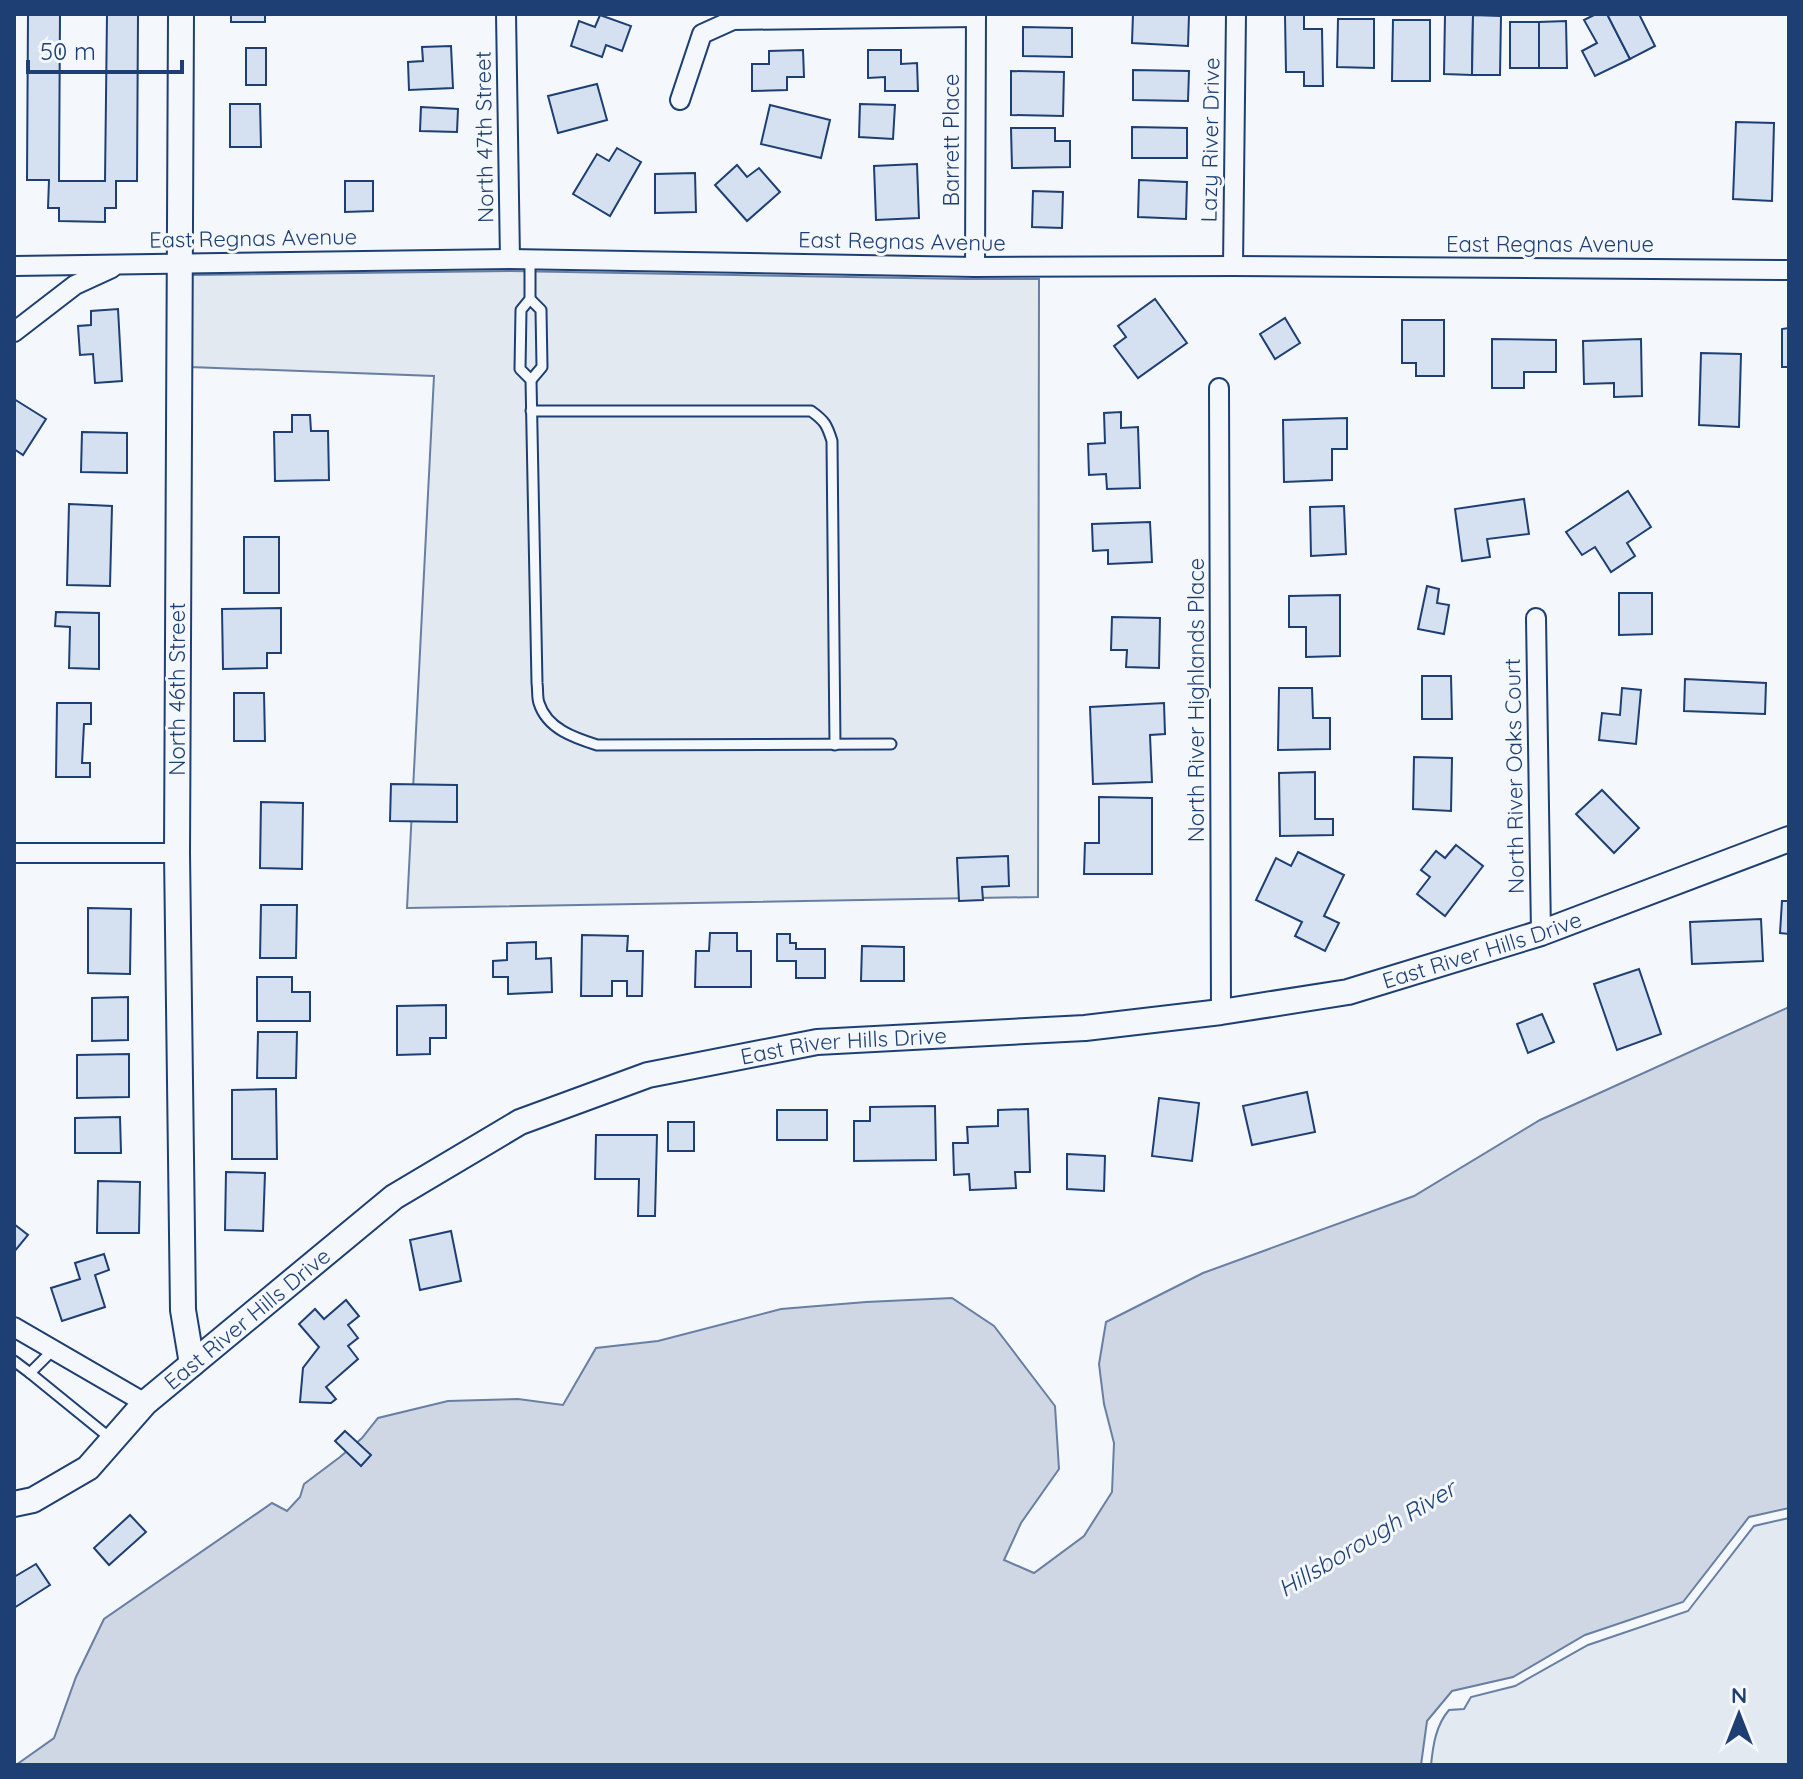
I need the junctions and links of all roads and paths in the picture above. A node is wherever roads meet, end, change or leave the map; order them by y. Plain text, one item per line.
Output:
1 (181, 14) edge
2 (506, 14) edge
3 (1236, 14) edge
4 (976, 16) edge
5 (680, 100) dead end
6 (510, 259) junction
7 (530, 260) junction
8 (180, 263) junction
9 (119, 265) junction
10 (14, 266) edge
11 (1233, 266) junction
12 (975, 267) junction
13 (1789, 270) edge
14 (530, 299) junction
15 (14, 332) edge
16 (531, 380) junction
17 (1219, 388) dead end
18 (531, 411) junction
19 (1536, 618) dead end
20 (891, 744) dead end
21 (835, 745) junction
22 (1789, 839) edge
23 (14, 853) edge
24 (177, 853) junction
25 (1541, 933) junction
26 (1221, 1012) junction
27 (14, 1327) edge
28 (53, 1350) junction
29 (14, 1361) edge
30 (192, 1364) junction
31 (30, 1373) junction
32 (145, 1403) junction
33 (113, 1440) junction
34 (14, 1504) edge

1 - 8 street, North 46th Street
2 - 6 street, North 47th Street
3 - 11 street, Lazy River Drive
4 - 5 street
4 - 12 street, Barrett Place
6 - 7 street, East Regnas Avenue
6 - 8 street, East Regnas Avenue
7 - 12 street, East Regnas Avenue
7 - 14 lane
8 - 9 street, East Regnas Avenue
8 - 24 street, North 46th Street
9 - 10 street, East Regnas Avenue
9 - 15 street
11 - 12 street, East Regnas Avenue
11 - 13 street, East Regnas Avenue
14 - 16 lane
14 - 16 lane
16 - 18 lane
17 - 26 street, North River Highlands Place
18 - 21 lane
18 - 21 lane
19 - 25 street, North River Oaks Court
20 - 21 lane
22 - 25 street, East River Hills Drive
23 - 24 street
24 - 30 street, North 46th Street
25 - 26 street, East River Hills Drive
26 - 30 street, East River Hills Drive
27 - 28 street
28 - 31 lane
28 - 32 street
29 - 31 lane
30 - 32 street, East River Hills Drive
31 - 33 lane
32 - 33 street, East River Hills Drive
33 - 34 street, East River Hills Drive

